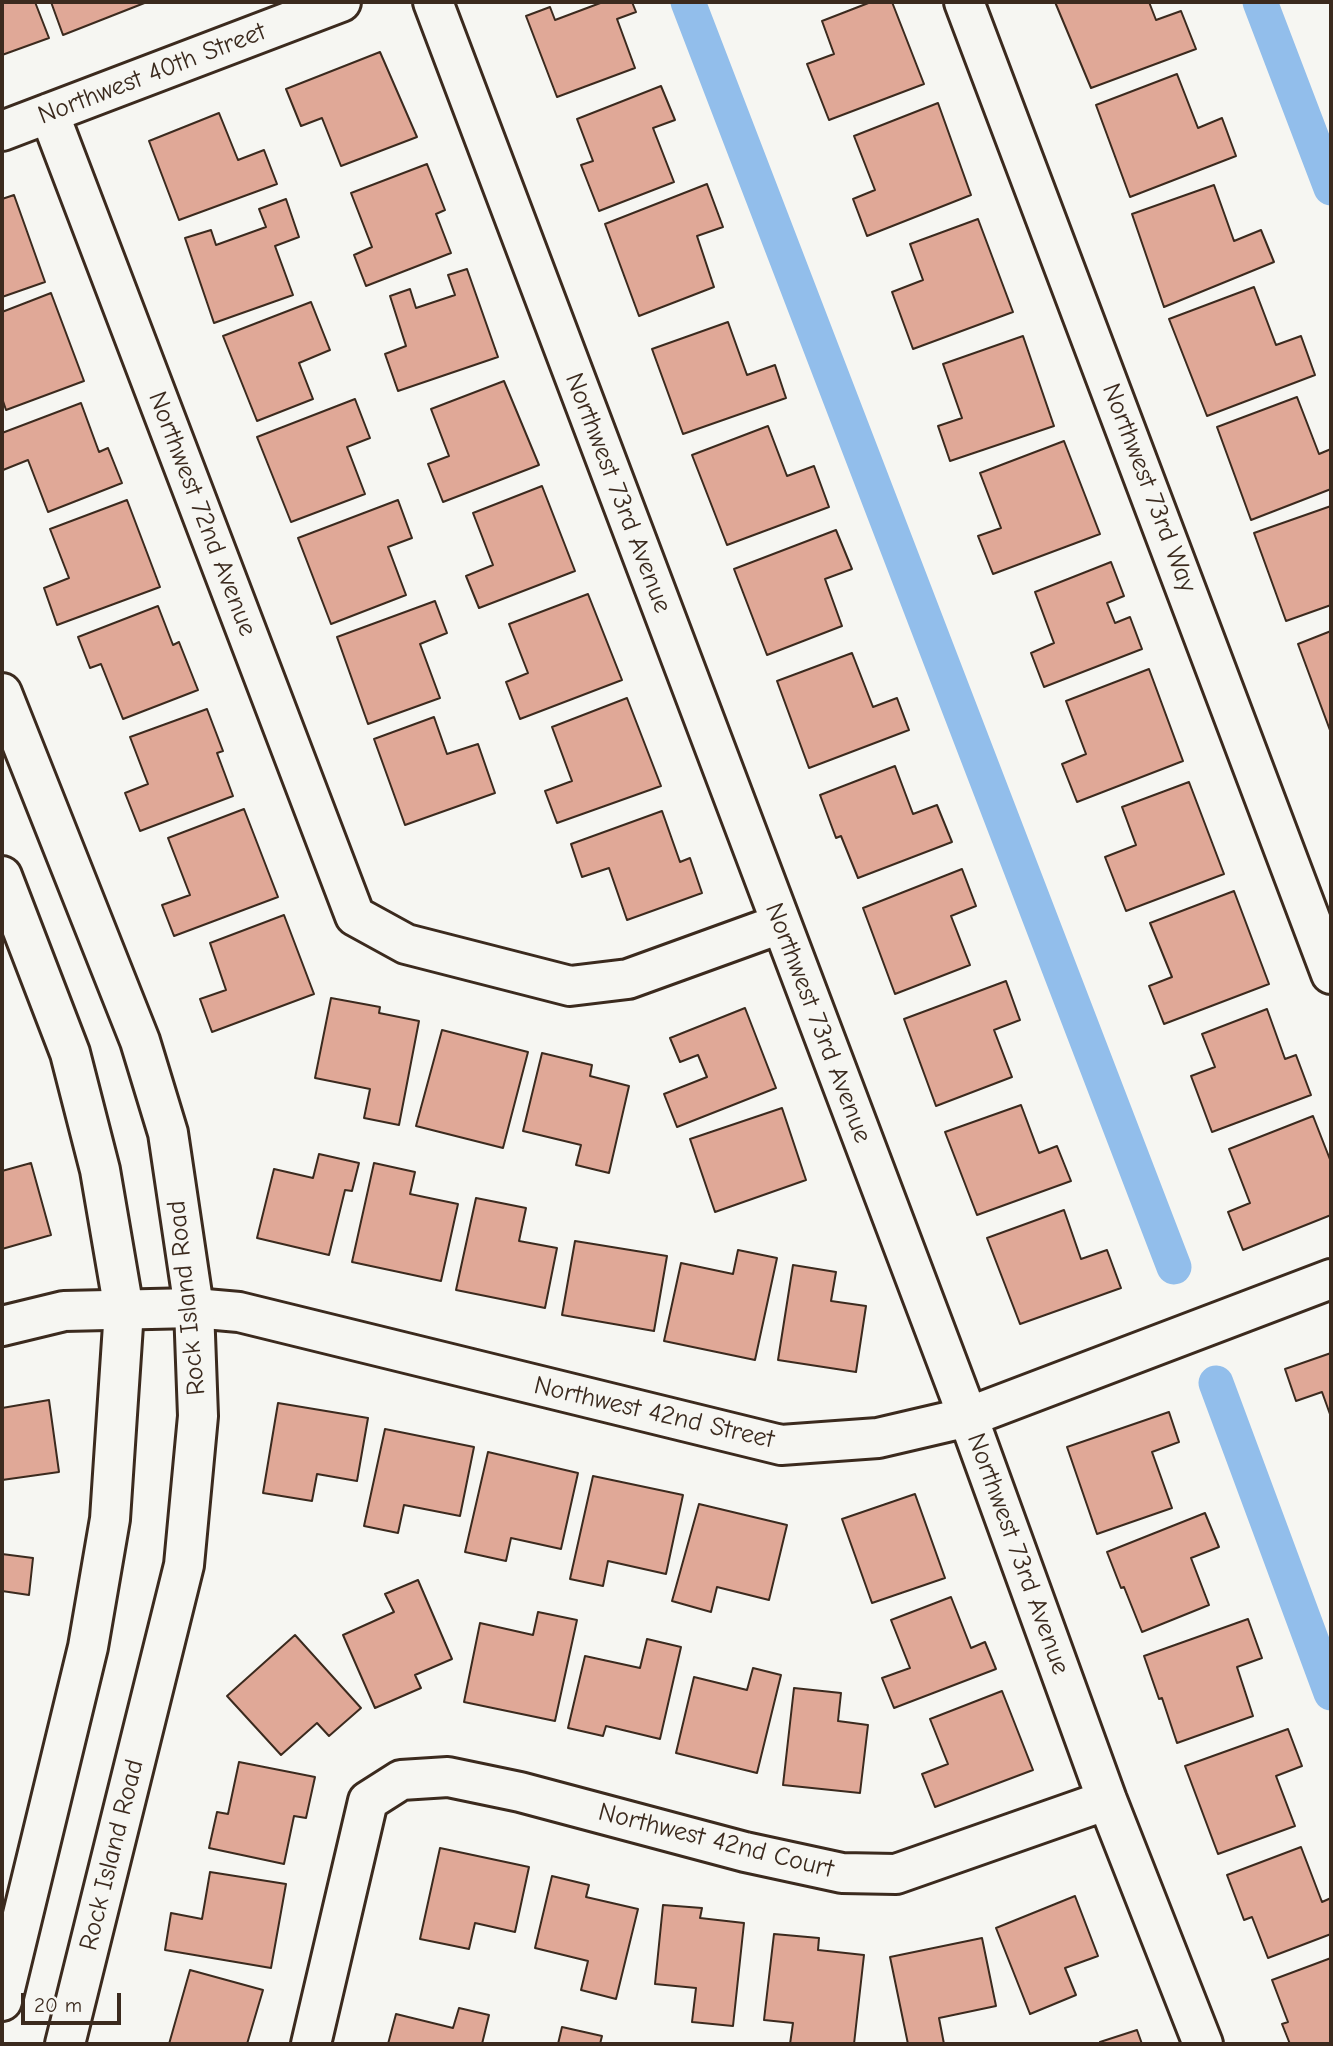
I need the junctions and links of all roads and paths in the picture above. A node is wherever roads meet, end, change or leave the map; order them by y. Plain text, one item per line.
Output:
1 (341, 2) edge
2 (433, 2) edge
3 (964, 2) edge
4 (49, 113) junction
5 (2, 131) edge
6 (2, 693) edge
7 (2, 876) edge
8 (780, 924) junction
9 (1331, 974) edge
10 (1331, 1279) edge
11 (194, 1308) junction
12 (124, 1310) junction
13 (2, 1326) edge
14 (968, 1417) junction
15 (1107, 1800) junction
16 (2, 2001) edge
17 (65, 2044) edge
18 (311, 2044) edge
19 (1203, 2044) edge

1 - 4 street, Northwest 40th Street
2 - 8 street, Northwest 73rd Avenue
3 - 9 street, Northwest 73rd Way
4 - 5 street, Northwest 40th Street
4 - 8 street, Northwest 72nd Avenue
6 - 11 street, Rock Island Road
7 - 12 street
8 - 14 street, Northwest 73rd Avenue
10 - 14 street, Northwest 42nd Street
11 - 12 street, Northwest 42nd Street
11 - 14 street, Northwest 42nd Street
11 - 17 street, Rock Island Road
12 - 13 street, Northwest 42nd Street
12 - 16 street
14 - 15 street, Northwest 73rd Avenue
15 - 18 street, Northwest 42nd Court
15 - 19 street, Northwest 73rd Avenue

